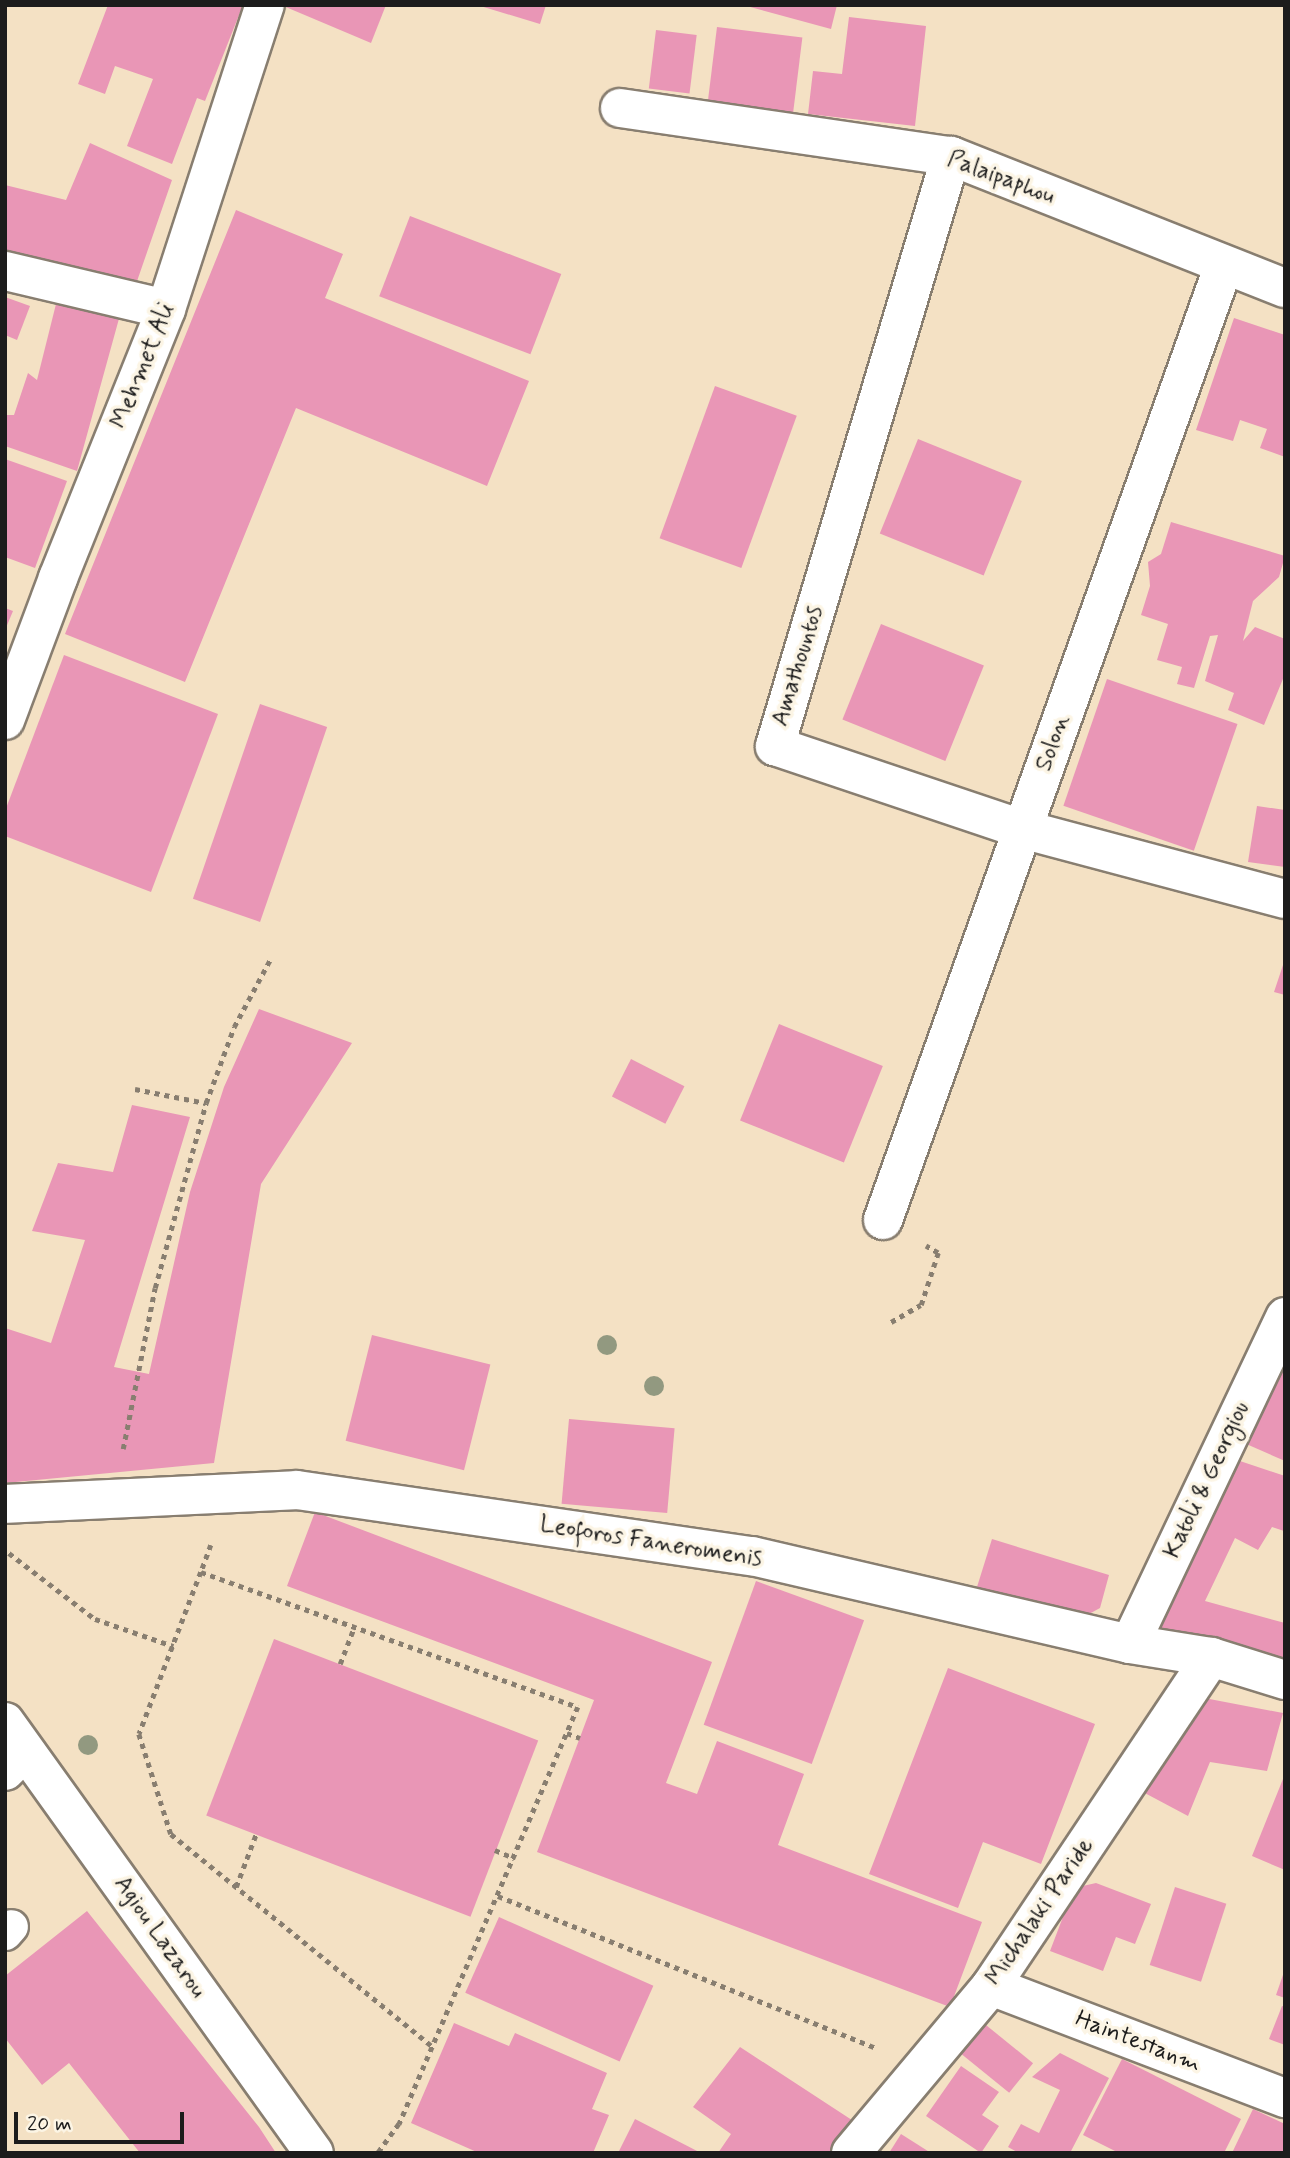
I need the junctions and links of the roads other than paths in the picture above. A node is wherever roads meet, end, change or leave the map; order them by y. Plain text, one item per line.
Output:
1 (265, 5) edge
2 (620, 108) dead end
3 (951, 156) junction
4 (1224, 265) junction
5 (5, 271) edge
6 (1285, 288) edge
7 (166, 309) junction
8 (5, 720) edge
9 (1023, 829) junction
10 (1285, 898) edge
11 (883, 1220) road end
12 (1285, 1317) edge
13 (5, 1504) edge
14 (1130, 1644) junction
15 (1211, 1657) junction
16 (1285, 1680) edge
17 (12, 1748) edge
18 (991, 1986) junction
19 (1285, 2098) edge
20 (314, 2153) edge
21 (851, 2153) edge

1 - 7 street, Mehmet Ali
2 - 3 street, Palaipaphou
3 - 4 street, Palaipaphou
3 - 9 street, Amathountos
4 - 6 street, Palaipaphou
4 - 9 street, Solon
5 - 7 street
7 - 8 street, Mehmet Ali
9 - 10 street, Amathountos
9 - 11 street, Solon
12 - 14 street, Katoli & Georgiou
13 - 14 street, Leoforos Faneromenis
14 - 15 street, Leoforos Faneromenis
15 - 16 street, Leoforos Faneromenis
15 - 18 street, Michalaki Paride
17 - 20 street, Agiou Lazarou
18 - 19 street, Haintestanm
18 - 21 street, Michalaki Paride

